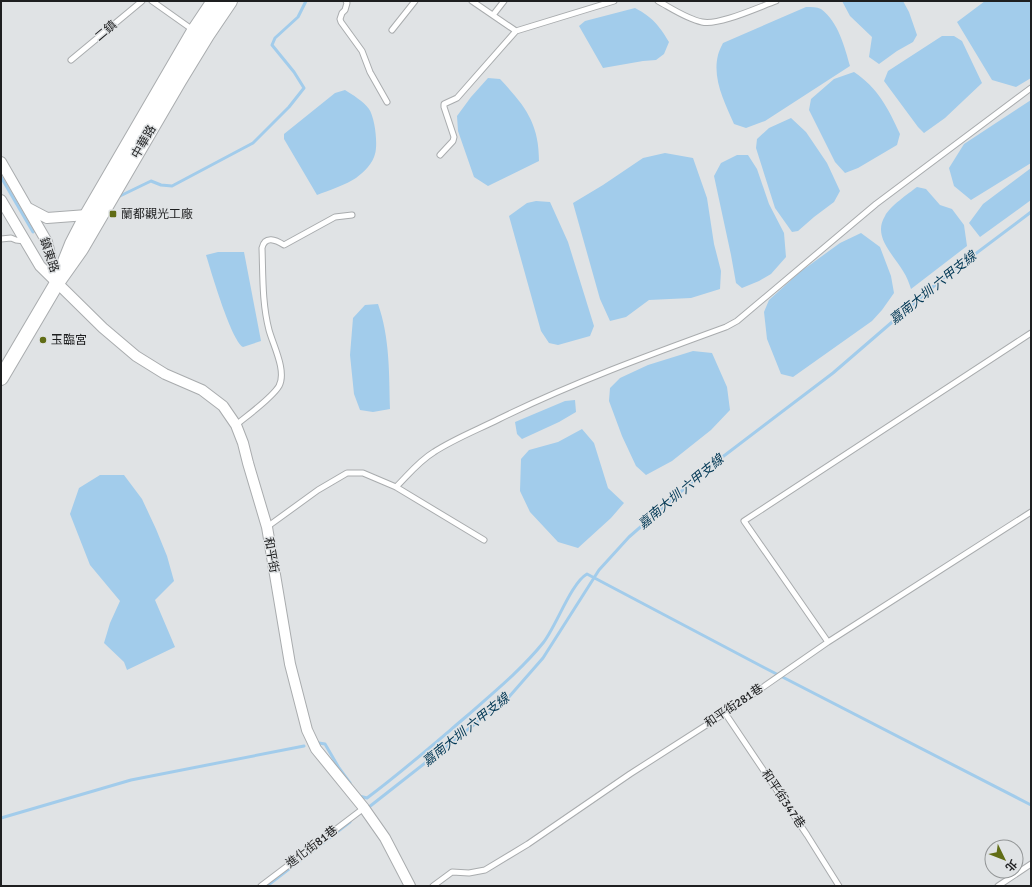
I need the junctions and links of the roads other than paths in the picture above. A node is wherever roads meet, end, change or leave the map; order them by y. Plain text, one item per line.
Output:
1 (142, 1) edge
2 (152, 1) edge
3 (214, 1) edge
4 (230, 1) edge
5 (346, 1) edge
6 (416, 1) edge
7 (472, 1) edge
8 (504, 1) edge
9 (614, 1) edge
10 (658, 1) edge
11 (776, 1) edge
12 (493, 15) junction
13 (194, 30) junction
14 (392, 30) dead end
15 (516, 31) junction
16 (71, 60) dead end
17 (1031, 88) edge
18 (387, 102) dead end
19 (440, 155) dead end
20 (1, 162) edge
21 (1, 200) edge
22 (27, 207) junction
23 (87, 215) junction
24 (352, 215) dead end
25 (1, 239) edge
26 (24, 241) junction
27 (57, 282) junction
28 (1031, 333) edge
29 (1, 378) edge
30 (236, 425) junction
31 (396, 487) junction
32 (1031, 512) edge
33 (266, 526) junction
34 (484, 540) dead end
35 (828, 642) junction
36 (725, 713) junction
37 (364, 808) junction
38 (1031, 864) edge
39 (261, 886) edge
40 (410, 886) edge
41 (433, 886) edge
42 (839, 886) edge
43 (998, 886) edge

1 - 16 lane, 二鎮
2 - 13 lane
3 - 13 street, 中華路
4 - 27 street, 中華路
5 - 18 lane
6 - 14 lane
7 - 12 lane
8 - 12 lane
9 - 15 lane
10 - 11 lane
12 - 15 lane
13 - 23 street, 中華路
15 - 19 lane
17 - 31 lane
20 - 22 street, 鎮東路
21 - 26 street, 鎮東路
22 - 23 street
22 - 27 street, 鎮東路
23 - 27 street, 中華路
24 - 30 lane
25 - 26 lane
26 - 27 street, 鎮東路
27 - 29 street, 中華路
27 - 30 street, 和平街
28 - 35 lane
30 - 33 street, 和平街
31 - 33 lane
31 - 34 lane
32 - 35 lane, 和平街281巷
33 - 37 street, 和平街
35 - 36 lane, 和平街281巷
36 - 41 lane, 和平街281巷
36 - 42 lane, 和平街347巷
37 - 39 lane, 進化街81巷
37 - 40 street, 和平街
38 - 43 lane

